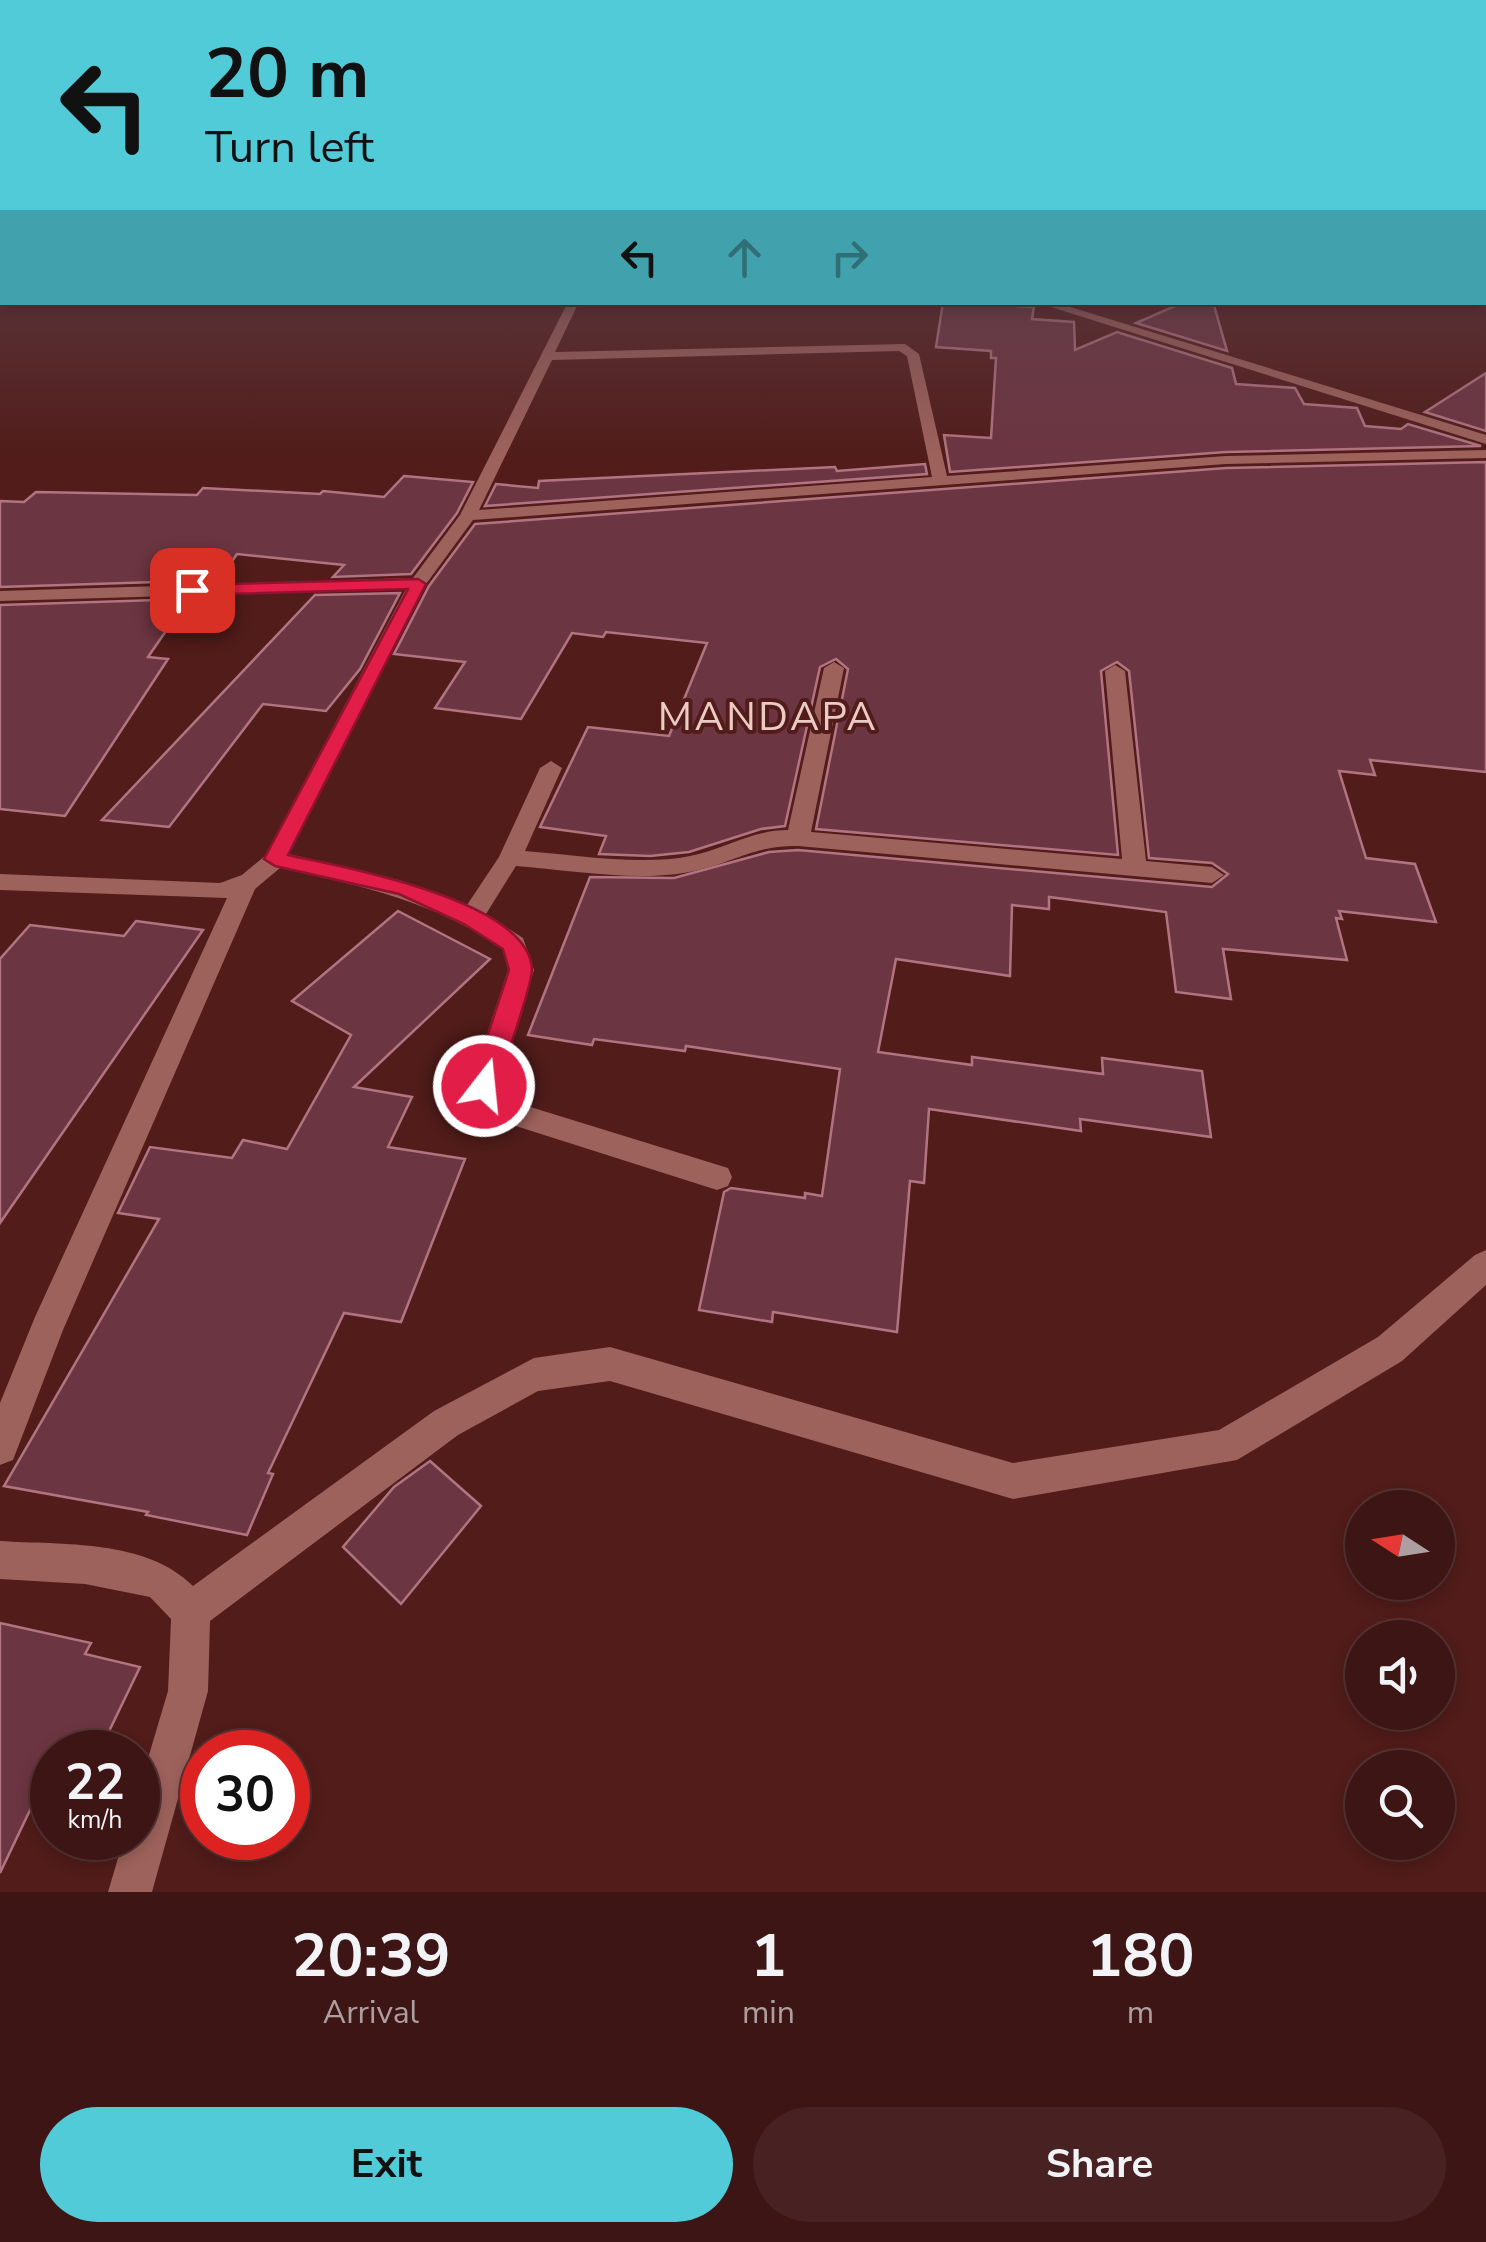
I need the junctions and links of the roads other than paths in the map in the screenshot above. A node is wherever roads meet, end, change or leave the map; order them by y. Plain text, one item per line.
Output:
1 (572, 305) edge
2 (1050, 305) edge
3 (546, 356) junction
4 (1486, 440) edge
5 (1486, 454) edge
6 (941, 483) junction
7 (468, 516) junction
8 (418, 584) junction
9 (0, 596) edge
10 (834, 668) dead end
11 (1116, 672) dead end
12 (551, 768) dead end
13 (798, 838) junction
14 (510, 858) junction
15 (275, 859) junction
16 (1135, 869) junction
17 (1212, 875) dead end
18 (0, 882) edge
19 (244, 888) junction
20 (472, 918) junction
21 (716, 1177) dead end
22 (1486, 1265) edge
23 (0, 1447) edge
24 (0, 1560) edge
25 (191, 1611) junction
26 (130, 1892) edge

1 - 3 street
2 - 4 street
3 - 6 street
3 - 7 street
5 - 6 street
6 - 7 street
7 - 8 street
8 - 9 street
8 - 15 street
10 - 13 street
11 - 16 street
12 - 14 street
13 - 14 street
13 - 16 street
14 - 20 street
15 - 19 street
15 - 20 street
16 - 17 street
18 - 19 street
19 - 23 street
20 - 21 street
22 - 25 street
24 - 25 street
25 - 26 street

